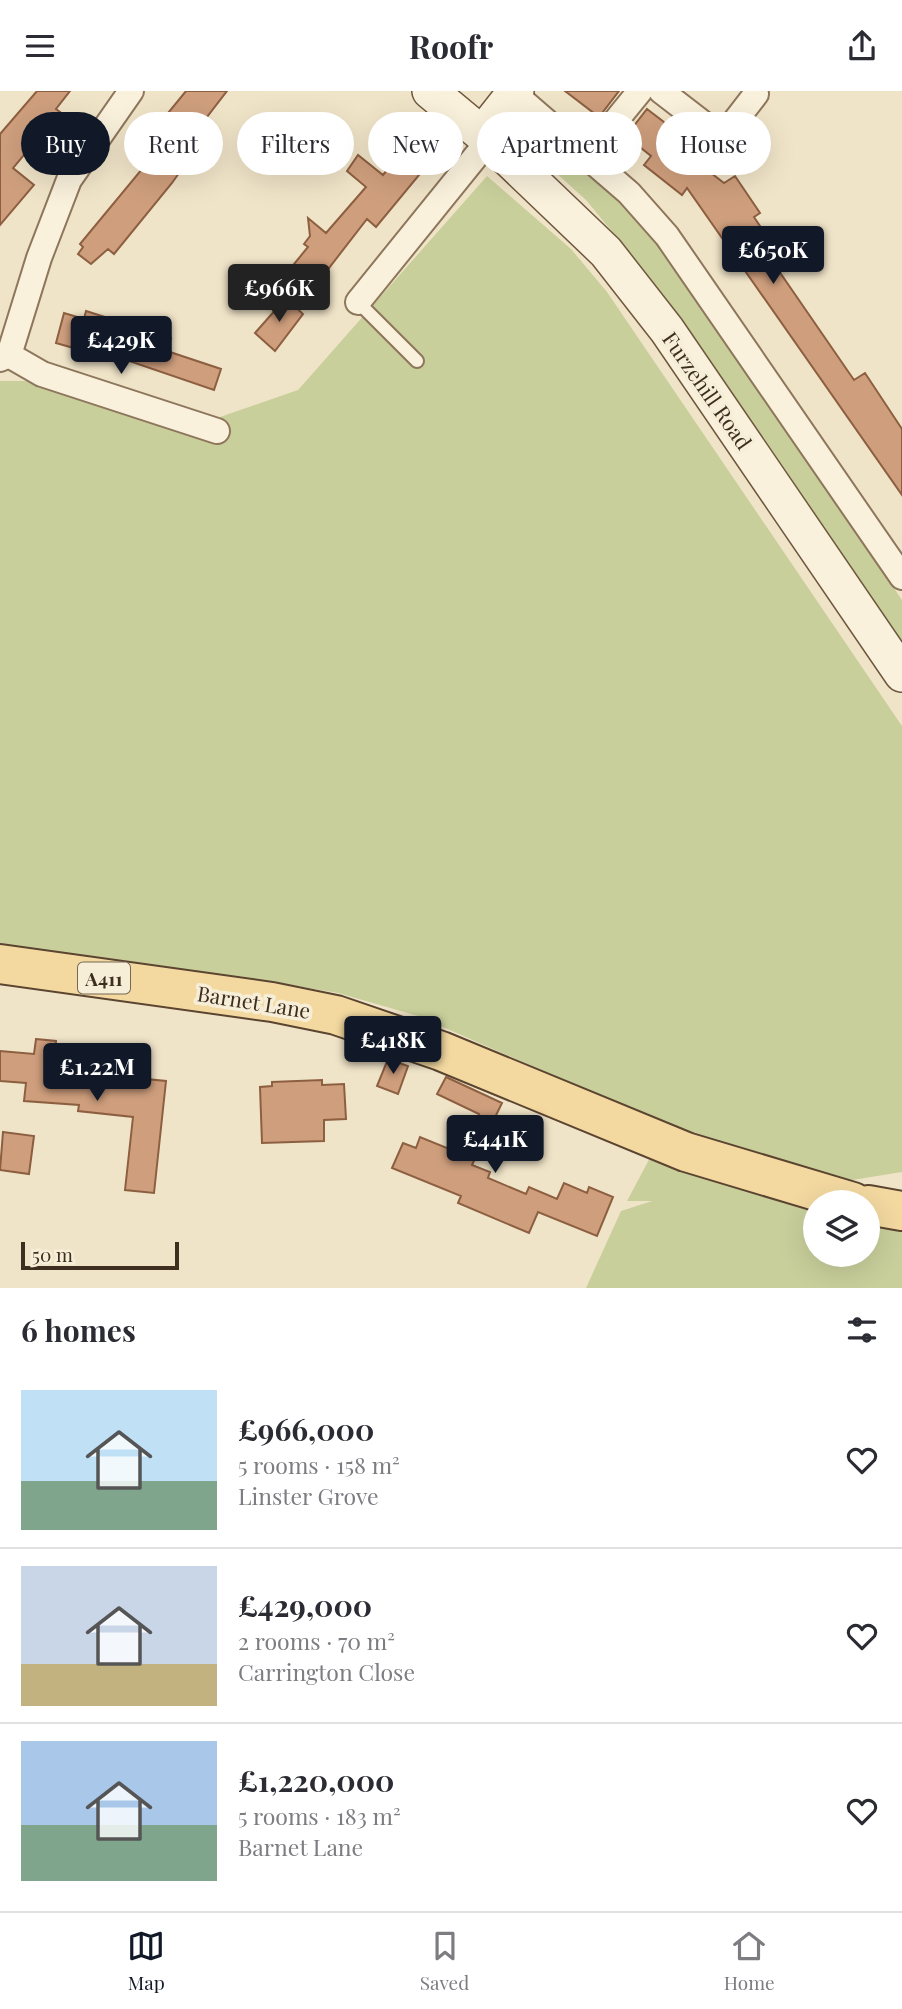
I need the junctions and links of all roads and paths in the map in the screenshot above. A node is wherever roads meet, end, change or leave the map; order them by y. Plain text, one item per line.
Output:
1 (131, 91) edge
2 (430, 91) edge
3 (640, 91) edge
4 (661, 91) edge
5 (514, 92) edge
6 (756, 93) dead end
7 (502, 112) edge
8 (537, 112) edge
9 (623, 112) edge
10 (477, 130) edge
11 (477, 149) edge
12 (526, 175) edge
13 (610, 175) edge
14 (358, 302) joint
15 (4, 357) edge
16 (418, 361) dead end
17 (217, 431) dead end
18 (902, 577) edge
19 (902, 674) edge
20 (0, 964) edge
21 (813, 1190) edge
22 (880, 1207) edge
23 (902, 1211) edge

1 - 15 street
2 - 10 street, Furzehill Road
3 - 9 street
4 - 6 street
5 - 7 street
5 - 8 street
11 - 14 street
12 - 19 street, Furzehill Road
13 - 18 street
14 - 16 lane
15 - 17 street
20 - 21 main road, Barnet Lane / A411
22 - 23 main road

